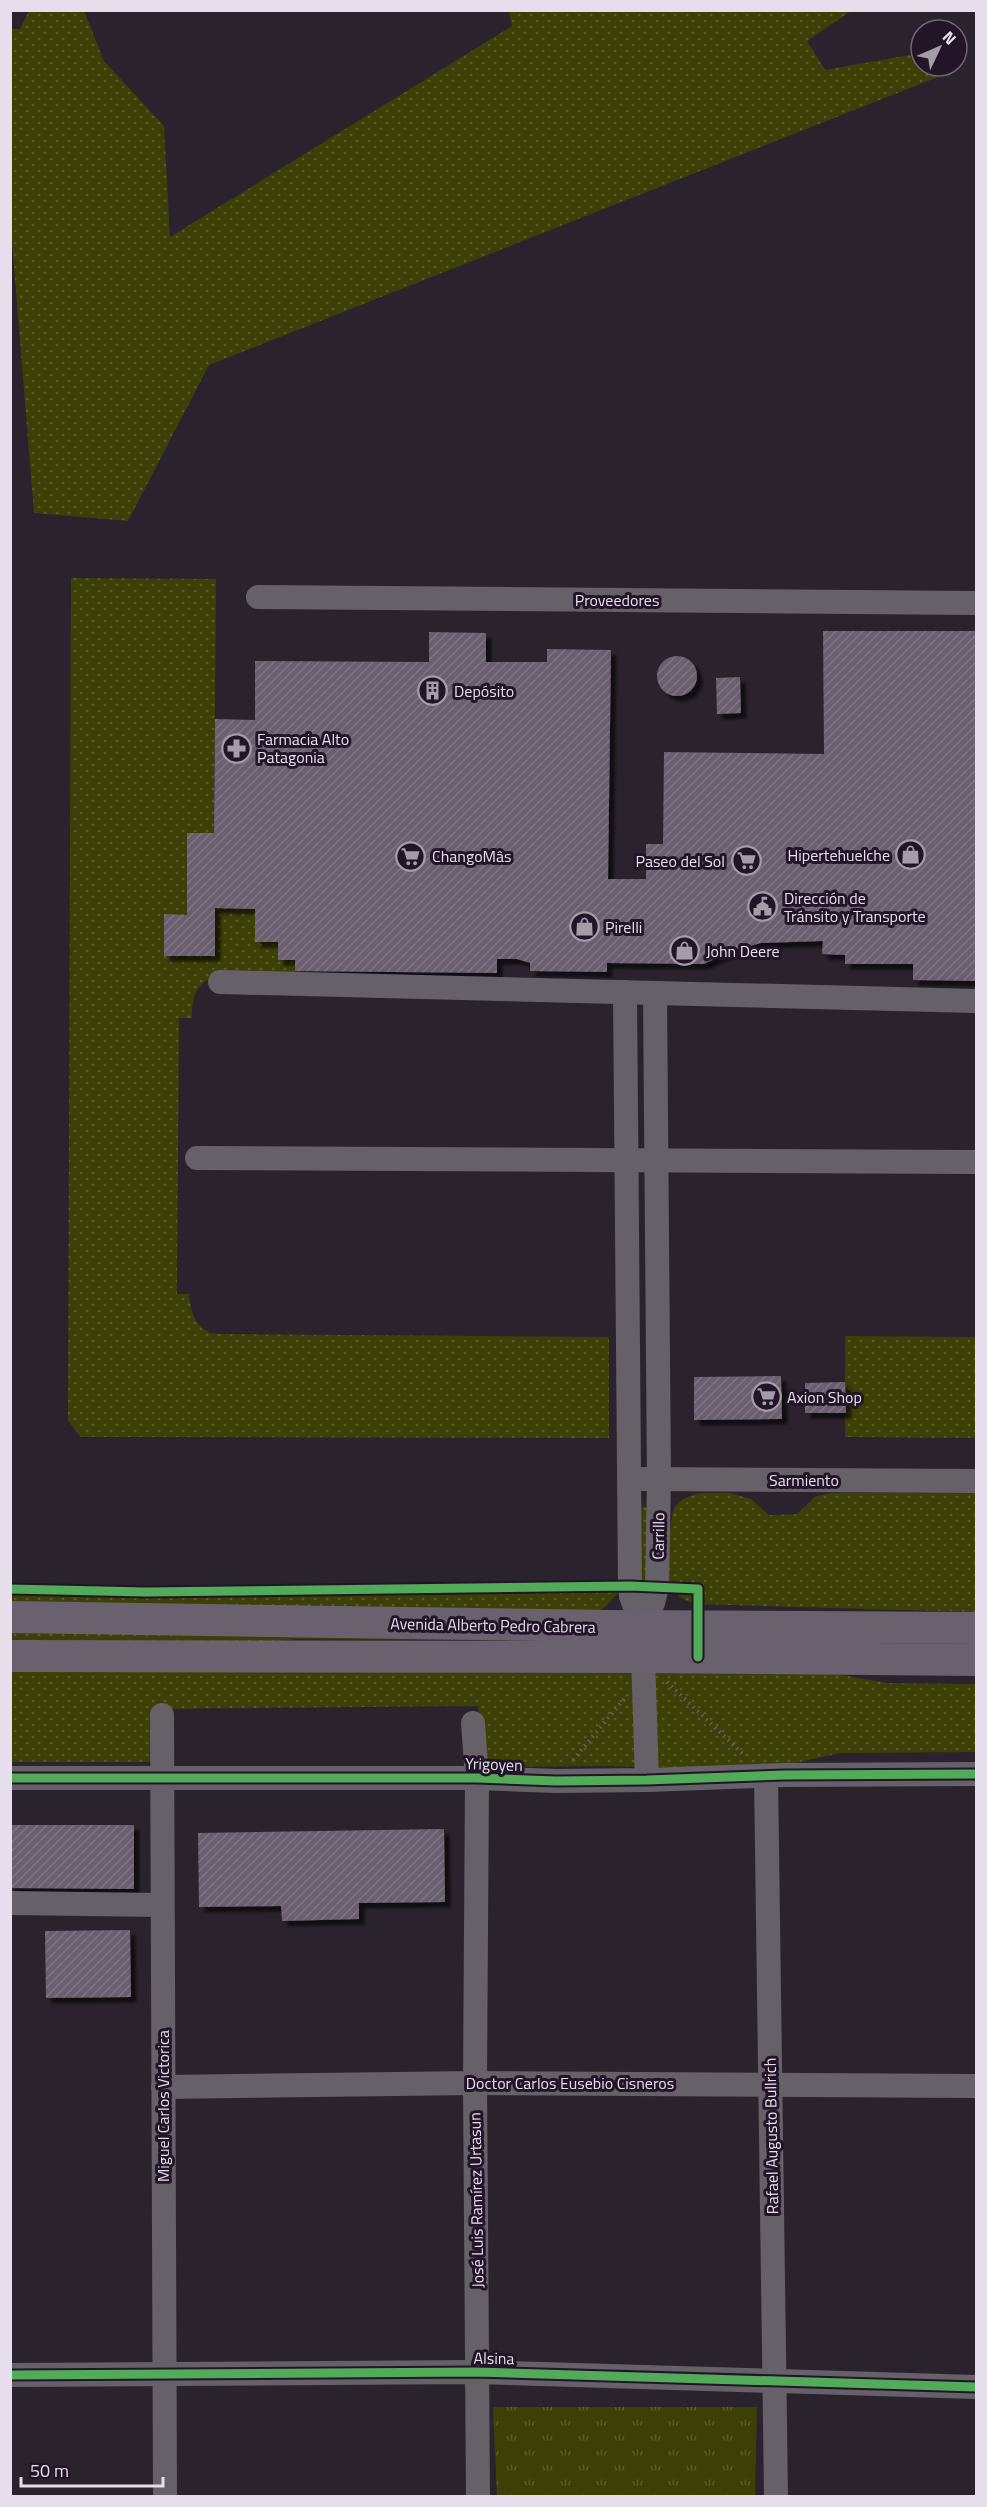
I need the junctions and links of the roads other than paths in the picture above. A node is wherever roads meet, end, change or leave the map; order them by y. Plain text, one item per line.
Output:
1 (258, 597) dead end
2 (976, 603) edge
3 (220, 982) dead end
4 (625, 992) junction
5 (655, 993) junction
6 (976, 1001) edge
7 (976, 1150) edge
8 (196, 1153) dead end
9 (625, 1155) junction
10 (655, 1155) junction
11 (976, 1162) edge
12 (631, 1479) junction
13 (659, 1479) junction
14 (976, 1480) edge
15 (10, 1617) edge
16 (976, 1628) edge
17 (642, 1654) junction
18 (10, 1656) edge
19 (976, 1660) edge
20 (162, 1715) dead end
21 (473, 1723) dead end
22 (976, 1774) edge
23 (766, 1776) junction
24 (10, 1778) edge
25 (477, 1778) junction
26 (161, 1779) junction
27 (647, 1780) junction
28 (10, 1903) edge
29 (162, 1905) junction
30 (475, 2083) junction
31 (770, 2085) junction
32 (976, 2086) edge
33 (163, 2087) junction
34 (477, 2372) junction
35 (165, 2374) junction
36 (10, 2375) edge
37 (775, 2381) junction
38 (976, 2387) edge
39 (165, 2496) edge
40 (477, 2496) edge
41 (776, 2496) edge

1 - 2 street, Proveedores
3 - 4 street
4 - 5 street
4 - 9 street, Carrillo
5 - 6 street
5 - 10 street, Carrillo
7 - 10 street
8 - 9 street
9 - 10 street
9 - 12 street, Carrillo
10 - 11 street
10 - 13 street, Carrillo
12 - 13 street, Sarmiento
12 - 17 street, Carrillo
13 - 14 street, Sarmiento
13 - 17 street, Carrillo
15 - 17 main road, Avenida Alberto Pedro Cabrera
16 - 17 main road, Avenida Alberto Pedro Cabrera
17 - 18 main road, Avenida Alberto Pedro Cabrera
17 - 19 main road, Avenida Alberto Pedro Cabrera
17 - 27 street
20 - 26 street, Miguel Carlos Victorica
21 - 25 street, José Luis Ramírez Urtasun
22 - 23 street, Yrigoyen
23 - 27 street, Yrigoyen
23 - 31 street, Rafael Augusto Bullrich
24 - 26 street, Yrigoyen
25 - 26 street, Yrigoyen
25 - 27 street, Yrigoyen
25 - 30 street, José Luis Ramírez Urtasun
26 - 29 street, Miguel Carlos Victorica
28 - 29 street
29 - 33 street, Miguel Carlos Victorica
30 - 31 street, Doctor Carlos Eusebio Cisneros
30 - 33 street, Doctor Carlos Eusebio Cisneros
30 - 34 street, José Luis Ramírez Urtasun
31 - 32 street, Doctor Carlos Eusebio Cisneros
31 - 37 street, Rafael Augusto Bullrich
33 - 35 street, Miguel Carlos Victorica
34 - 35 street, Alsina
34 - 37 street, Alsina
34 - 40 street, José Luis Ramírez Urtasun
35 - 36 street, Alsina
35 - 39 street, Miguel Carlos Victorica
37 - 38 street, Alsina
37 - 41 street, Rafael Augusto Bullrich

